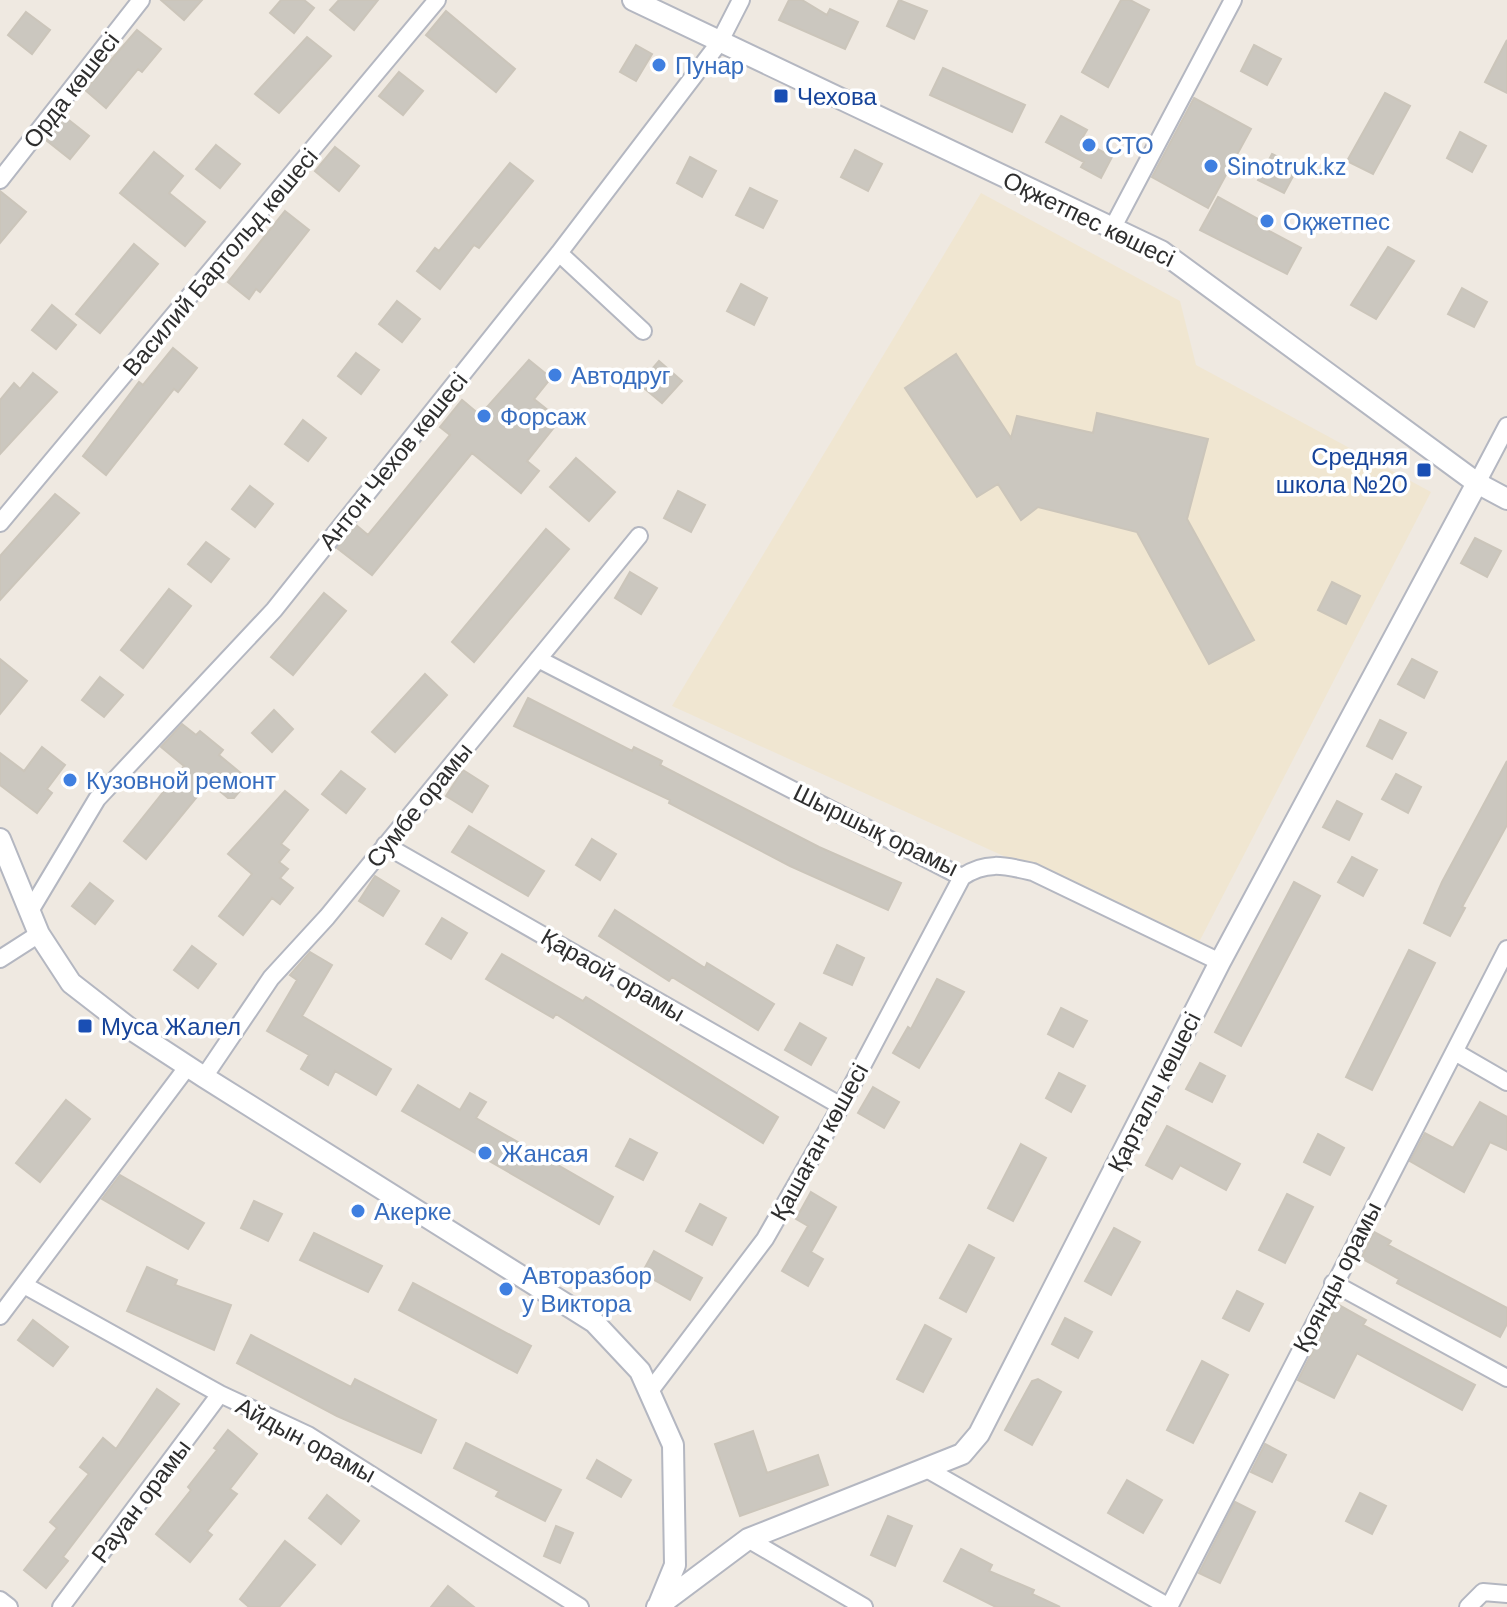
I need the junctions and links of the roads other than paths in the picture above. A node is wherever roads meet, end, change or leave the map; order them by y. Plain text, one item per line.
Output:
1 (141, 0) edge
2 (437, 0) edge
3 (633, 0) edge
4 (741, 0) edge
5 (1233, 0) edge
6 (719, 43) junction
7 (0, 180) edge
8 (1113, 227) junction
9 (559, 253) junction
10 (643, 331) dead end
11 (1507, 426) edge
12 (1477, 483) junction
13 (1507, 499) edge
14 (0, 523) edge
15 (639, 536) dead end
16 (538, 659) junction
17 (0, 839) edge
18 (385, 845) junction
19 (962, 877) junction
20 (30, 911) junction
21 (39, 934) junction
22 (1507, 949) edge
23 (0, 959) edge
24 (1220, 962) junction
25 (1455, 1052) junction
26 (196, 1071) junction
27 (1507, 1082) edge
28 (841, 1106) junction
29 (1333, 1283) junction
30 (24, 1285) junction
31 (0, 1316) edge
32 (1507, 1378) edge
33 (650, 1391) junction
34 (220, 1394) junction
35 (925, 1468) junction
36 (748, 1539) junction
37 (1507, 1594) edge
38 (0, 1600) edge
39 (658, 1606) edge
40 (9, 1607) edge
41 (61, 1607) edge
42 (580, 1607) edge
43 (864, 1607) edge
44 (1169, 1607) edge
45 (1468, 1607) edge

1 - 7 street, Орда көшесі
2 - 14 street, Василий Бартольд көшесі
3 - 6 street, Оқжетпес көшесі
4 - 6 street, Антон Чехов көшесі
5 - 8 street
6 - 8 street, Оқжетпес көшесі
6 - 9 street, Антон Чехов көшесі
8 - 12 street, Оқжетпес көшесі
9 - 10 street
9 - 20 street, Антон Чехов көшесі
11 - 12 street, Қарталы көшесі
12 - 13 street, Оқжетпес көшесі
12 - 24 street, Қарталы көшесі
15 - 16 street, Сумбе орамы
16 - 18 street, Сумбе орамы
16 - 19 street, Шыршық орамы
17 - 20 street
18 - 26 street, Сумбе орамы
18 - 28 street, Қараой орамы
19 - 24 street, Шыршық орамы
19 - 28 street, Қашаған көшесі
20 - 21 street
21 - 23 street
21 - 26 street
22 - 25 street, Қоянды орамы
24 - 35 street, Қарталы көшесі
25 - 27 street
25 - 29 street, Қоянды орамы
26 - 30 street, Сумбе орамы
26 - 33 street
28 - 33 street, Қашаған көшесі
29 - 32 street
29 - 44 street, Қоянды орамы
30 - 31 street, Сумбе орамы
30 - 34 street, Айдын орамы
33 - 39 street
34 - 41 street, Рауан орамы
34 - 42 street, Айдын орамы
35 - 36 street, Қарталы көшесі
35 - 44 street
36 - 39 street, Қарталы көшесі
36 - 43 street
37 - 45 street
38 - 40 street

